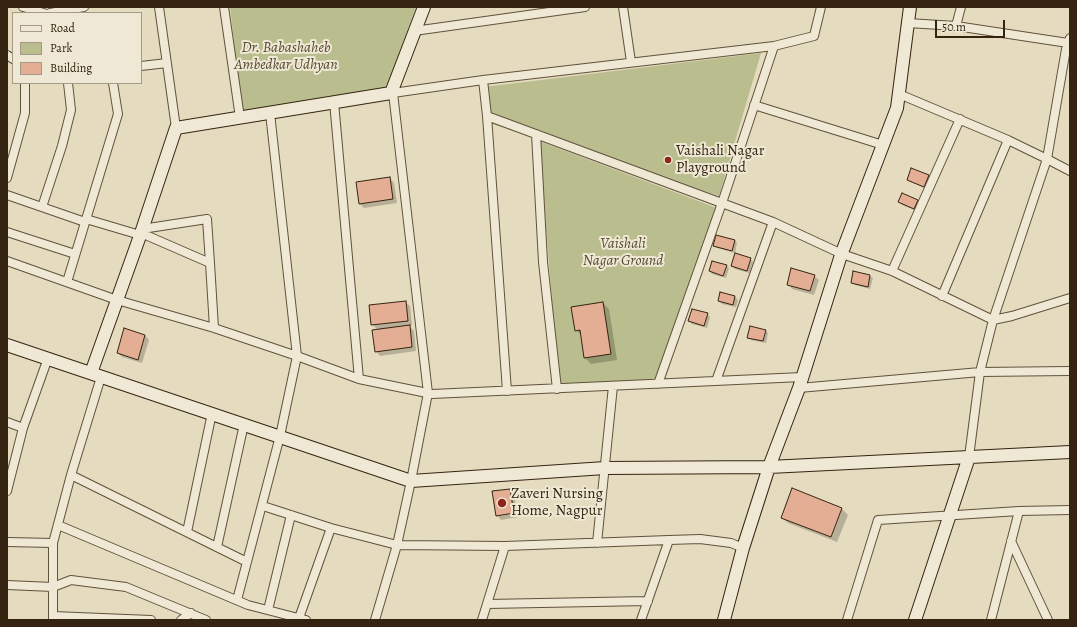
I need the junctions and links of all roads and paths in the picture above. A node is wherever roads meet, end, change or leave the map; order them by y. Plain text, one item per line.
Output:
1 (23, 7) edge
2 (84, 7) edge
3 (159, 7) edge
4 (224, 7) edge
5 (424, 7) edge
6 (585, 7) edge
7 (623, 7) edge
8 (821, 7) edge
9 (910, 7) edge
10 (961, 7) edge
11 (60, 9) edge
12 (40, 12) edge
13 (908, 22) junction
14 (956, 26) junction
15 (414, 31) junction
16 (1069, 40) edge
17 (774, 46) junction
18 (631, 62) junction
19 (167, 63) junction
20 (142, 66) edge
21 (483, 80) junction
22 (26, 84) edge
23 (68, 84) edge
24 (113, 84) edge
25 (392, 93) junction
26 (899, 94) junction
27 (334, 102) junction
28 (754, 105) junction
29 (270, 113) junction
30 (487, 116) junction
31 (240, 118) junction
32 (960, 119) junction
33 (176, 128) junction
34 (536, 134) junction
35 (1008, 140) junction
36 (883, 145) junction
37 (1047, 159) junction
38 (1070, 171) edge
39 (7, 178) edge
40 (7, 195) edge
41 (722, 203) junction
42 (42, 207) junction
43 (86, 220) junction
44 (773, 222) junction
45 (7, 232) edge
46 (141, 232) junction
47 (75, 254) junction
48 (842, 254) junction
49 (7, 261) edge
50 (210, 263) junction
51 (892, 271) junction
52 (67, 282) junction
53 (942, 296) junction
54 (1070, 298) edge
55 (117, 300) junction
56 (993, 320) junction
57 (214, 328) junction
58 (7, 345) edge
59 (297, 356) junction
60 (48, 358) junction
61 (1070, 371) edge
62 (980, 372) junction
63 (96, 375) junction
64 (359, 380) junction
65 (716, 381) junction
66 (801, 383) junction
67 (658, 384) junction
68 (613, 386) junction
69 (557, 390) junction
70 (507, 391) junction
71 (428, 393) junction
72 (212, 414) junction
73 (7, 422) edge
74 (244, 424) junction
75 (23, 428) junction
76 (280, 436) junction
77 (1070, 452) edge
78 (969, 457) junction
79 (769, 467) junction
80 (605, 468) junction
81 (71, 475) junction
82 (411, 481) junction
83 (7, 491) edge
84 (263, 506) junction
85 (1070, 510) edge
86 (1019, 511) junction
87 (291, 515) junction
88 (949, 516) junction
89 (58, 525) junction
90 (331, 528) junction
91 (186, 532) junction
92 (668, 540) junction
93 (1011, 541) junction
94 (7, 542) edge
95 (53, 543) junction
96 (597, 543) junction
97 (397, 545) junction
98 (505, 546) junction
99 (217, 547) junction
100 (743, 548) junction
101 (247, 562) junction
102 (7, 585) edge
103 (53, 587) junction
104 (237, 600) junction
105 (648, 601) junction
106 (486, 604) junction
107 (268, 610) junction
108 (191, 613) junction
109 (53, 618) edge
110 (302, 619) edge
111 (150, 620) edge
112 (181, 620) edge
113 (206, 620) edge
114 (375, 620) edge
115 (482, 620) edge
116 (641, 620) edge
117 (724, 620) edge
118 (847, 620) edge
119 (916, 620) edge
120 (991, 620) edge
121 (1048, 620) edge

1 - 12 street
2 - 11 street
3 - 19 street
4 - 31 street
5 - 15 street
6 - 15 street
7 - 18 street
8 - 17 street
9 - 13 street
10 - 14 street
13 - 14 street
13 - 26 street
14 - 16 street
15 - 25 street
16 - 37 street
17 - 18 street
17 - 28 street
18 - 21 street
19 - 20 street
19 - 33 street
21 - 25 street
21 - 30 street
22 - 39 street
23 - 42 street
24 - 43 street
25 - 27 street
25 - 71 street
26 - 32 street
26 - 36 street
27 - 29 street
27 - 64 street
28 - 36 street
28 - 41 street
29 - 31 street
29 - 59 street
30 - 34 street
30 - 70 street
31 - 33 street
32 - 35 street
32 - 51 street
33 - 46 street
34 - 41 street
34 - 69 street
35 - 37 street
35 - 53 street
36 - 48 street
37 - 38 street
37 - 56 street
40 - 42 street
41 - 44 street
41 - 67 street
42 - 43 street
43 - 46 street
43 - 47 street
44 - 48 street
44 - 65 street
45 - 47 street
46 - 50 street
46 - 50 street
46 - 55 street
47 - 52 street
48 - 51 street
48 - 66 street
49 - 52 street
50 - 57 street
51 - 53 street
52 - 55 street
53 - 56 street
54 - 56 street
55 - 57 street
55 - 63 street
56 - 62 street
57 - 59 street
58 - 60 street
59 - 64 street
59 - 76 street
60 - 63 street
60 - 75 street
61 - 62 street
62 - 66 street
62 - 78 street
63 - 72 street
63 - 81 street
64 - 71 street
65 - 66 street
65 - 67 street
66 - 79 street
67 - 68 street
68 - 69 street
68 - 80 street
69 - 70 street
70 - 71 street
71 - 82 street
72 - 74 street
72 - 91 street
73 - 75 street
74 - 76 street
74 - 99 street
75 - 83 street
76 - 82 street
76 - 84 street
77 - 78 street
78 - 79 street
78 - 88 street
79 - 80 street
79 - 100 street
80 - 82 street
80 - 96 street
81 - 89 street
81 - 91 street
82 - 97 street
84 - 87 street
84 - 101 street
85 - 86 street
86 - 88 street
86 - 93 street
87 - 90 street
87 - 107 street
88 - 118 street
88 - 119 street
89 - 95 street
89 - 104 street
90 - 97 street
90 - 110 street
91 - 99 street
92 - 96 street
92 - 100 street
92 - 105 street
93 - 120 street
93 - 121 street
94 - 95 street
95 - 103 street
96 - 98 street
97 - 98 street
97 - 114 street
98 - 106 street
99 - 101 street
100 - 117 street
101 - 104 street
102 - 103 street
103 - 108 street
103 - 109 street
104 - 107 street
105 - 106 street
105 - 116 street
106 - 115 street
107 - 110 street
108 - 112 street
108 - 113 street
109 - 111 street

